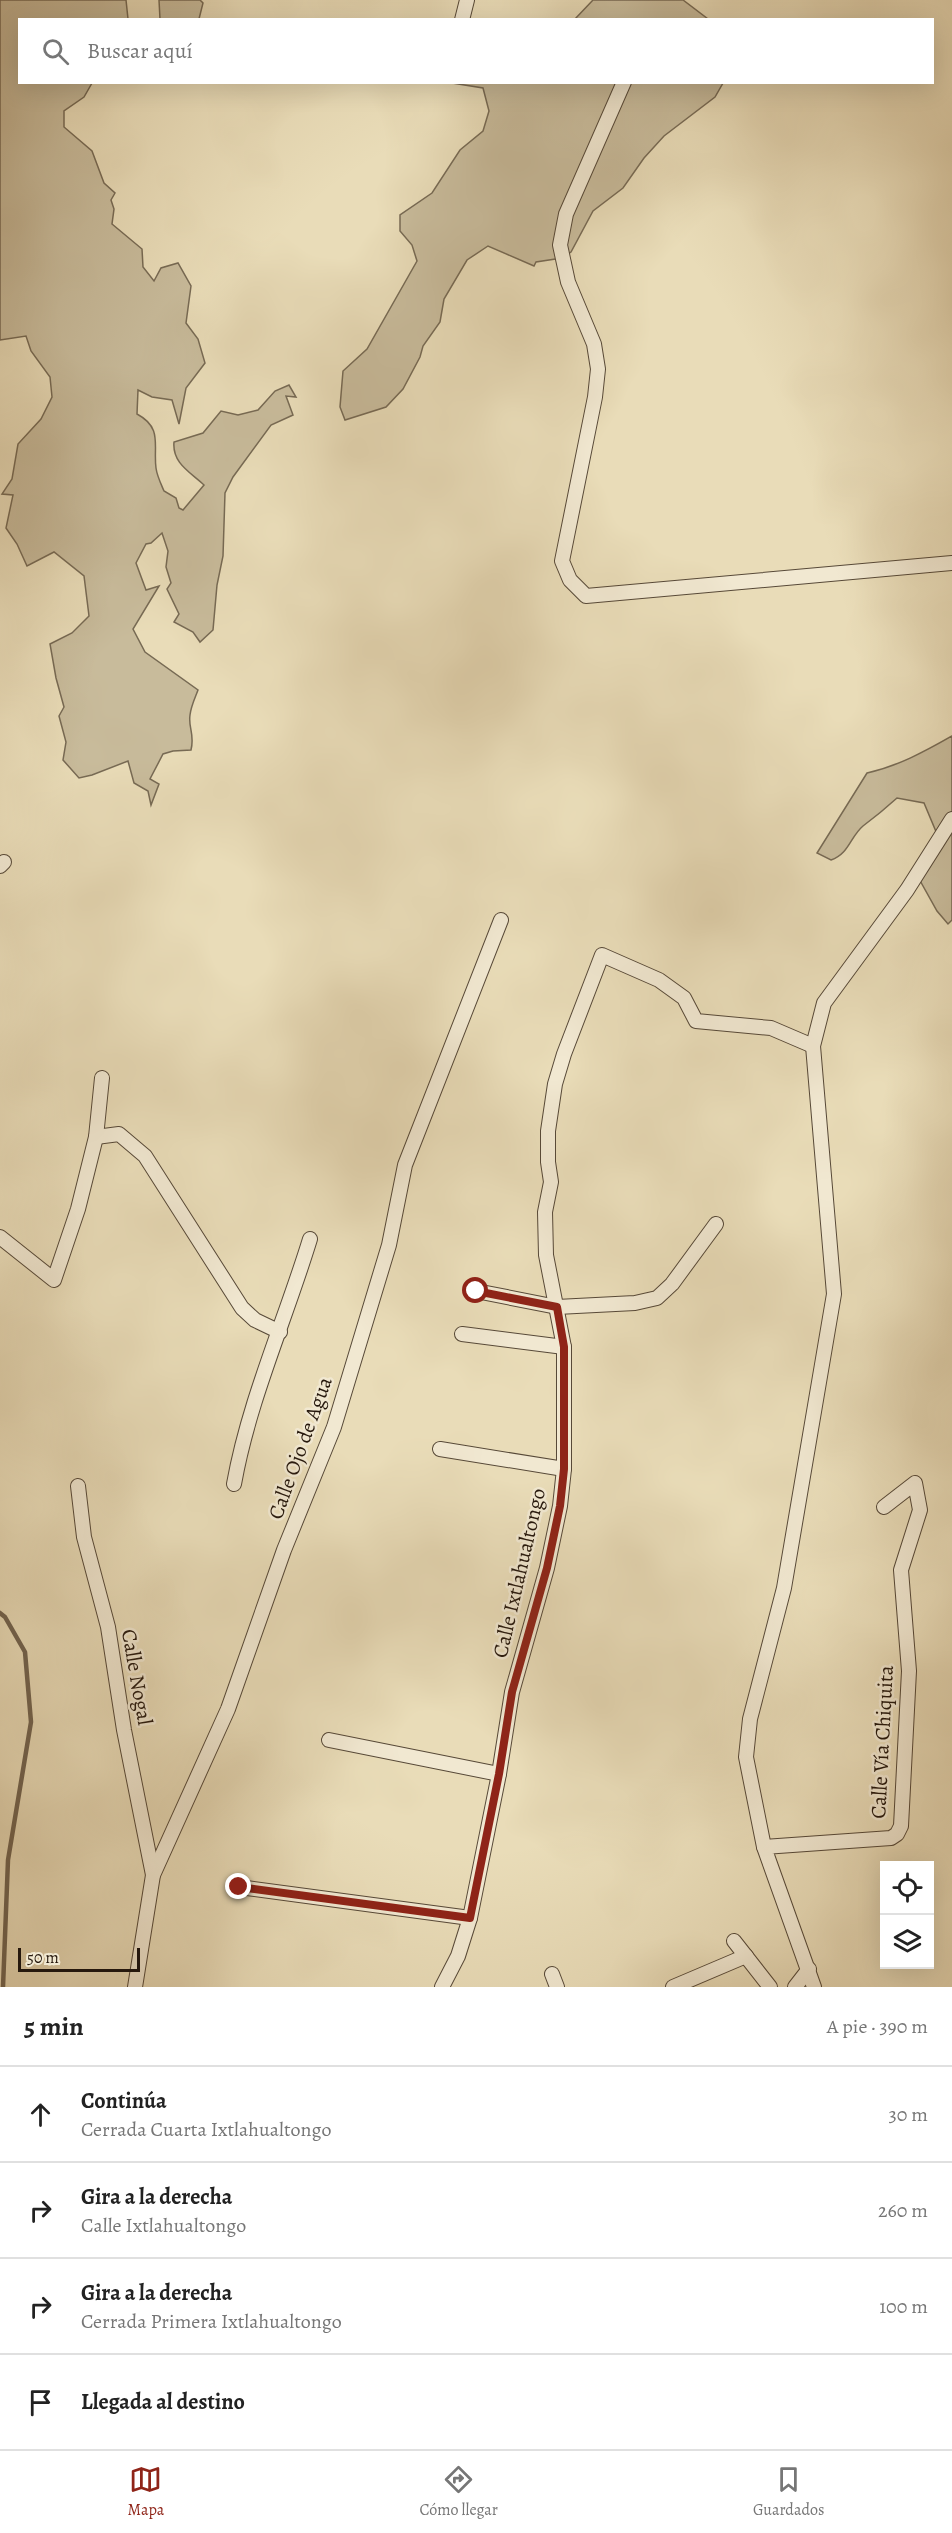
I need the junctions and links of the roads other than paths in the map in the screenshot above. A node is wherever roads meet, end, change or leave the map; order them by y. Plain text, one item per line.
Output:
1 (467, 0) edge
2 (462, 18) edge
3 (623, 84) edge
4 (952, 563) edge
5 (952, 819) edge
6 (501, 920) dead end
7 (813, 1046) junction
8 (102, 1078) dead end
9 (96, 1137) junction
10 (716, 1224) dead end
11 (0, 1237) edge
12 (310, 1239) dead end
13 (476, 1291) dead end
14 (557, 1307) junction
15 (280, 1332) junction
16 (462, 1334) dead end
17 (564, 1347) junction
18 (440, 1449) dead end
19 (564, 1469) junction
20 (234, 1484) dead end
21 (78, 1486) dead end
22 (884, 1507) dead end
23 (329, 1740) dead end
24 (499, 1774) junction
25 (764, 1847) junction
26 (153, 1875) junction
27 (239, 1887) dead end
28 (470, 1918) junction
29 (734, 1941) dead end
30 (746, 1956) junction
31 (809, 1969) junction
32 (135, 1987) edge
33 (442, 1987) edge
34 (673, 1987) edge
35 (770, 1987) edge
36 (795, 1987) edge
37 (814, 1987) edge

1 - 2 street
3 - 4 street
5 - 7 street
6 - 26 street, Calle Ojo de Agua
7 - 14 street, Calle Ixtlahualtongo
7 - 25 street
8 - 9 street
9 - 11 street
9 - 15 street
10 - 14 street
12 - 15 street
13 - 14 street
14 - 17 street, Calle Ixtlahualtongo
15 - 20 street
16 - 17 street
17 - 19 street, Calle Ixtlahualtongo
18 - 19 street
19 - 24 street, Calle Ixtlahualtongo
21 - 26 street, Calle Nogal
22 - 25 street, Calle Vía Chiquita
23 - 24 street
24 - 28 street, Calle Ixtlahualtongo
25 - 31 street
26 - 32 street, Calle Ojo de Agua
27 - 28 street
28 - 33 street, Calle Ixtlahualtongo
29 - 30 street
30 - 34 street
30 - 35 street
31 - 36 street
31 - 37 street

